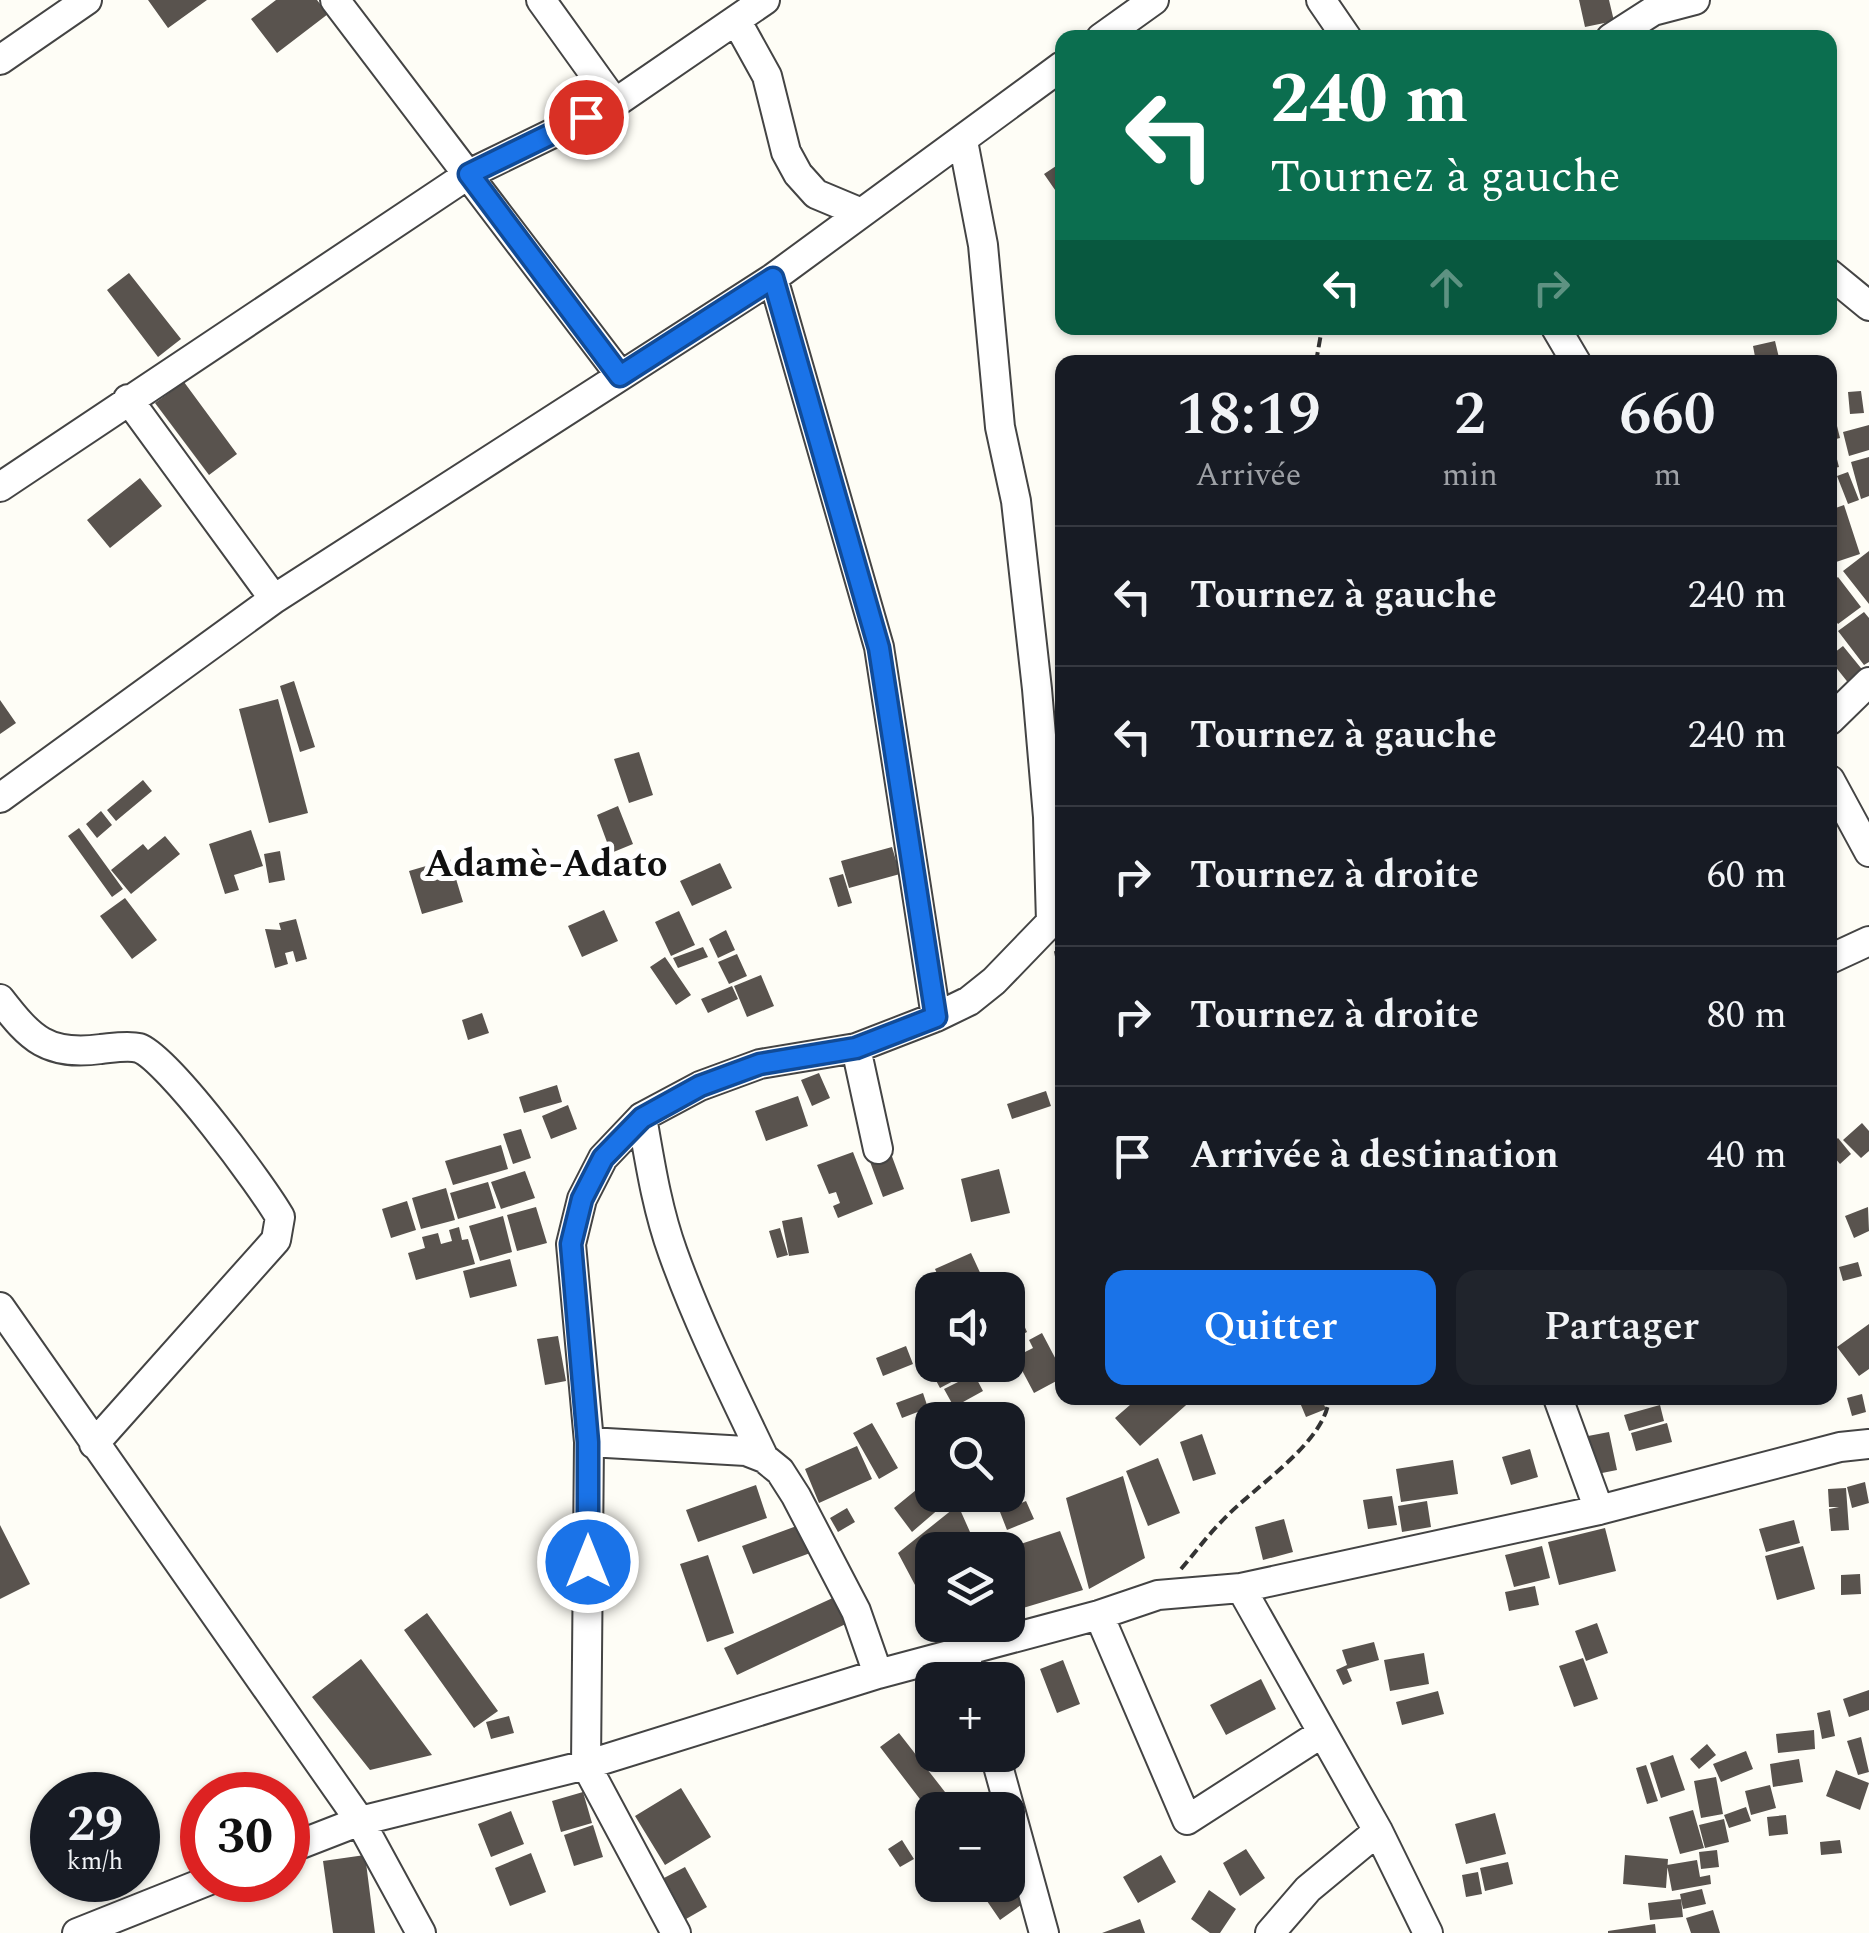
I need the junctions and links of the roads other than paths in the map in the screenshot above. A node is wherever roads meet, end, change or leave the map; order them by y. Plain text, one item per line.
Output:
1 (87, 0) edge
2 (335, 0) edge
3 (541, 0) edge
4 (765, 0) edge
5 (1154, 0) edge
6 (1321, 0) edge
7 (1695, 0) edge
8 (736, 20) junction
9 (1112, 30) edge
10 (1342, 30) edge
11 (1624, 30) edge
12 (0, 60) edge
13 (1055, 71) edge
14 (615, 103) junction
15 (963, 140) junction
16 (469, 174) junction
17 (860, 212) junction
18 (773, 278) junction
19 (1837, 280) edge
20 (1869, 306) edge
21 (620, 376) junction
22 (128, 399) junction
23 (0, 487) edge
24 (274, 598) junction
25 (1869, 682) edge
26 (1837, 713) edge
27 (1837, 793) edge
28 (0, 798) edge
29 (1869, 852) edge
30 (1869, 941) edge
31 (1837, 956) edge
32 (0, 999) edge
33 (936, 1017) junction
34 (856, 1048) junction
35 (642, 1118) junction
36 (878, 1148) dead end
37 (0, 1307) edge
38 (1561, 1405) edge
39 (588, 1442) junction
40 (94, 1444) junction
41 (1869, 1444) edge
42 (764, 1458) junction
43 (1599, 1510) junction
44 (1241, 1588) junction
45 (1099, 1616) junction
46 (964, 1650) junction
47 (967, 1662) edge
48 (878, 1674) junction
49 (1322, 1732) junction
50 (586, 1765) junction
51 (999, 1772) edge
52 (360, 1820) junction
53 (1378, 1831) junction
54 (310, 1840) edge
55 (180, 1894) edge
56 (115, 1925) edge
57 (76, 1933) edge
58 (421, 1933) edge
59 (676, 1933) edge
60 (1044, 1933) edge
61 (1270, 1933) edge
62 (1428, 1933) edge

1 - 12 street
2 - 16 street
3 - 14 street
4 - 8 street
5 - 9 street
6 - 10 street
7 - 11 street
8 - 14 street
8 - 17 street
13 - 15 street
14 - 16 street
15 - 17 street
15 - 33 street
16 - 21 street
16 - 22 street
17 - 18 street
18 - 21 street
18 - 33 street
19 - 20 street
21 - 24 street
22 - 23 street
22 - 24 street
24 - 28 street
25 - 26 street
27 - 29 street
30 - 31 street
32 - 40 street
33 - 34 street
34 - 35 street
34 - 36 street
35 - 39 street
35 - 42 street
37 - 40 street
38 - 43 street
39 - 42 street
39 - 50 street
40 - 52 street
41 - 43 street
42 - 48 street
43 - 44 street
44 - 45 street
44 - 49 street
45 - 46 street
45 - 49 street
46 - 47 street
46 - 48 street
48 - 50 street
49 - 53 street
50 - 52 street
50 - 59 street
51 - 60 street
52 - 54 street
52 - 58 street
53 - 61 street
53 - 62 street
55 - 56 street
56 - 57 street

